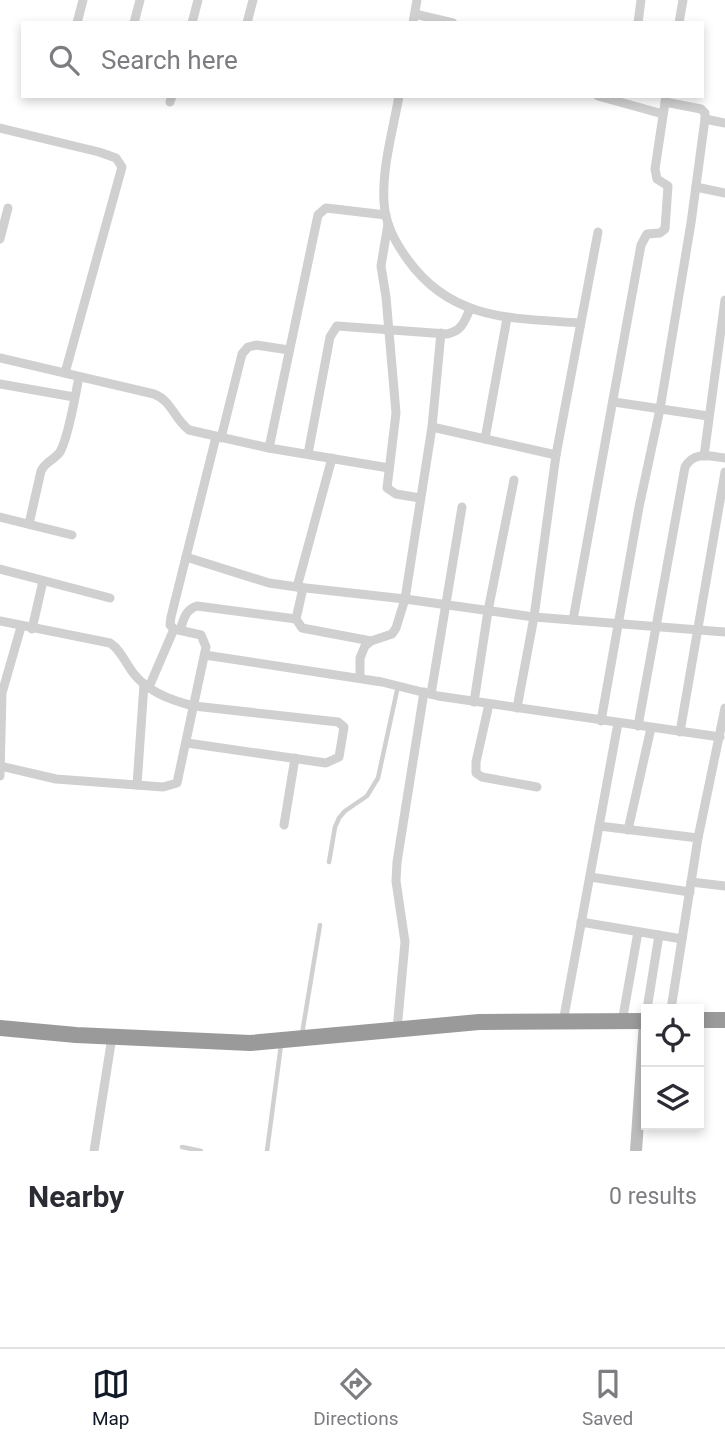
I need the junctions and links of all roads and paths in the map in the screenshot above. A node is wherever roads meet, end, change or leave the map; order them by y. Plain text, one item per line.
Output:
1 (83, 0) edge
2 (140, 0) edge
3 (198, 0) edge
4 (253, 0) edge
5 (417, 0) edge
6 (640, 0) edge
7 (683, 0) edge
8 (414, 18) edge
9 (78, 21) edge
10 (135, 21) edge
11 (193, 21) edge
12 (248, 21) edge
13 (448, 21) edge
14 (638, 21) edge
15 (679, 21) edge
16 (399, 98) edge
17 (666, 99) edge
18 (628, 100) edge
19 (663, 114) junction
20 (705, 119) junction
21 (725, 123) edge
22 (0, 128) edge
23 (696, 187) junction
24 (725, 193) edge
25 (8, 208) dead end
26 (387, 220) junction
27 (598, 232) dead end
28 (0, 239) edge
29 (725, 300) edge
30 (470, 309) junction
31 (508, 317) junction
32 (580, 323) junction
33 (389, 329) junction
34 (441, 333) junction
35 (289, 350) junction
36 (0, 358) edge
37 (65, 373) junction
38 (79, 377) junction
39 (0, 384) edge
40 (74, 397) junction
41 (614, 402) junction
42 (660, 409) junction
43 (708, 416) junction
44 (432, 427) junction
45 (219, 438) junction
46 (485, 439) junction
47 (269, 448) junction
48 (308, 454) junction
49 (556, 455) junction
50 (704, 456) junction
51 (332, 458) junction
52 (725, 458) edge
53 (389, 468) junction
54 (725, 472) edge
55 (514, 480) dead end
56 (421, 498) junction
57 (462, 507) dead end
58 (0, 517) edge
59 (29, 524) junction
60 (72, 535) dead end
61 (186, 557) junction
62 (0, 569) edge
63 (43, 581) junction
64 (300, 587) junction
65 (110, 598) dead end
66 (405, 598) junction
67 (445, 604) junction
68 (488, 611) junction
69 (534, 617) junction
70 (296, 618) junction
71 (573, 620) junction
72 (617, 622) junction
73 (0, 623) edge
74 (657, 627) junction
75 (26, 628) junction
76 (177, 630) junction
77 (697, 630) junction
78 (725, 632) edge
79 (371, 641) junction
80 (205, 655) junction
81 (360, 678) junction
82 (146, 685) junction
83 (398, 685) junction
84 (428, 693) junction
85 (474, 702) junction
86 (489, 704) junction
87 (194, 706) junction
88 (517, 708) junction
89 (725, 708) edge
90 (601, 721) junction
91 (618, 723) junction
92 (638, 726) junction
93 (651, 728) junction
94 (680, 732) junction
95 (721, 741) edge
96 (187, 743) junction
97 (295, 758) junction
98 (0, 769) edge
99 (137, 785) junction
100 (537, 787) dead end
101 (284, 825) dead end
102 (599, 826) junction
103 (628, 830) junction
104 (698, 838) junction
105 (329, 862) dead end
106 (590, 877) junction
107 (725, 886) edge
108 (690, 887) junction
109 (581, 922) junction
110 (320, 925) dead end
111 (638, 932) junction
112 (659, 935) junction
113 (682, 939) junction
114 (648, 1004) edge
115 (672, 1004) edge
116 (641, 1017) edge
117 (704, 1020) edge
118 (725, 1020) edge
119 (563, 1022) junction
120 (622, 1022) junction
121 (0, 1028) edge
122 (397, 1030) junction
123 (112, 1037) junction
124 (301, 1038) junction
125 (282, 1040) junction
126 (642, 1067) edge
127 (182, 1147) dead end
128 (94, 1151) edge
129 (201, 1151) edge
130 (267, 1151) edge
131 (636, 1151) edge

1 - 9 street
2 - 10 street
3 - 11 street
4 - 12 street
5 - 8 street
6 - 14 street
7 - 15 street
8 - 13 street
16 - 26 street
17 - 19 street
17 - 20 street
18 - 19 street
19 - 41 street
20 - 21 street
20 - 23 street
22 - 37 street
23 - 24 street
23 - 42 street
25 - 28 street
26 - 30 street
26 - 33 street
26 - 35 street
27 - 32 street
29 - 43 street
30 - 31 street
30 - 34 street
31 - 32 street
31 - 46 street
32 - 49 street
33 - 34 street
33 - 48 street
33 - 53 street
34 - 44 street
35 - 45 street
35 - 47 street
36 - 37 street
37 - 38 street
38 - 40 street
38 - 45 street
39 - 40 street
40 - 59 street
41 - 42 street
41 - 71 street
42 - 43 street
42 - 72 street
43 - 50 street
44 - 46 street
44 - 56 street
45 - 47 street
45 - 61 street
46 - 49 street
47 - 48 street
48 - 51 street
49 - 69 street
50 - 52 street
50 - 74 street
51 - 53 street
51 - 64 street
53 - 56 street
54 - 77 street
55 - 68 street
56 - 66 street
57 - 67 street
58 - 59 street
59 - 60 street
61 - 64 street
61 - 76 street
62 - 63 street
63 - 65 street
63 - 75 street
64 - 66 street
64 - 70 street
66 - 67 street
66 - 79 street
67 - 68 street
67 - 84 street
68 - 69 street
68 - 85 street
69 - 71 street
69 - 88 street
70 - 76 street
70 - 79 street
71 - 72 street
72 - 74 street
72 - 90 street
73 - 75 street
74 - 77 street
74 - 92 street
75 - 82 street
75 - 98 street
76 - 80 street
76 - 82 street
77 - 78 street
77 - 94 street
79 - 81 street
80 - 81 street
80 - 87 street
81 - 83 street
82 - 87 street
82 - 99 street
83 - 84 street
83 - 105 lane
84 - 85 street
84 - 122 street
85 - 86 street
86 - 88 street
86 - 100 street
87 - 96 street
87 - 97 street
88 - 90 street
89 - 95 street
90 - 91 street
91 - 92 street
91 - 102 street
92 - 93 street
93 - 94 street
93 - 103 street
94 - 95 street
95 - 104 street
96 - 97 street
96 - 99 street
97 - 101 street
98 - 99 street
102 - 103 street
102 - 106 street
103 - 104 street
104 - 108 street
106 - 108 street
106 - 109 street
107 - 108 street
108 - 113 street
109 - 111 street
109 - 119 street
110 - 124 lane
111 - 112 street
111 - 120 street
112 - 113 street
112 - 114 street
113 - 115 street
116 - 120 highway
117 - 118 highway
119 - 120 highway
119 - 122 highway
121 - 123 highway
122 - 124 highway
123 - 125 highway
123 - 128 street
124 - 125 highway
125 - 130 lane
126 - 131 street
127 - 129 lane

